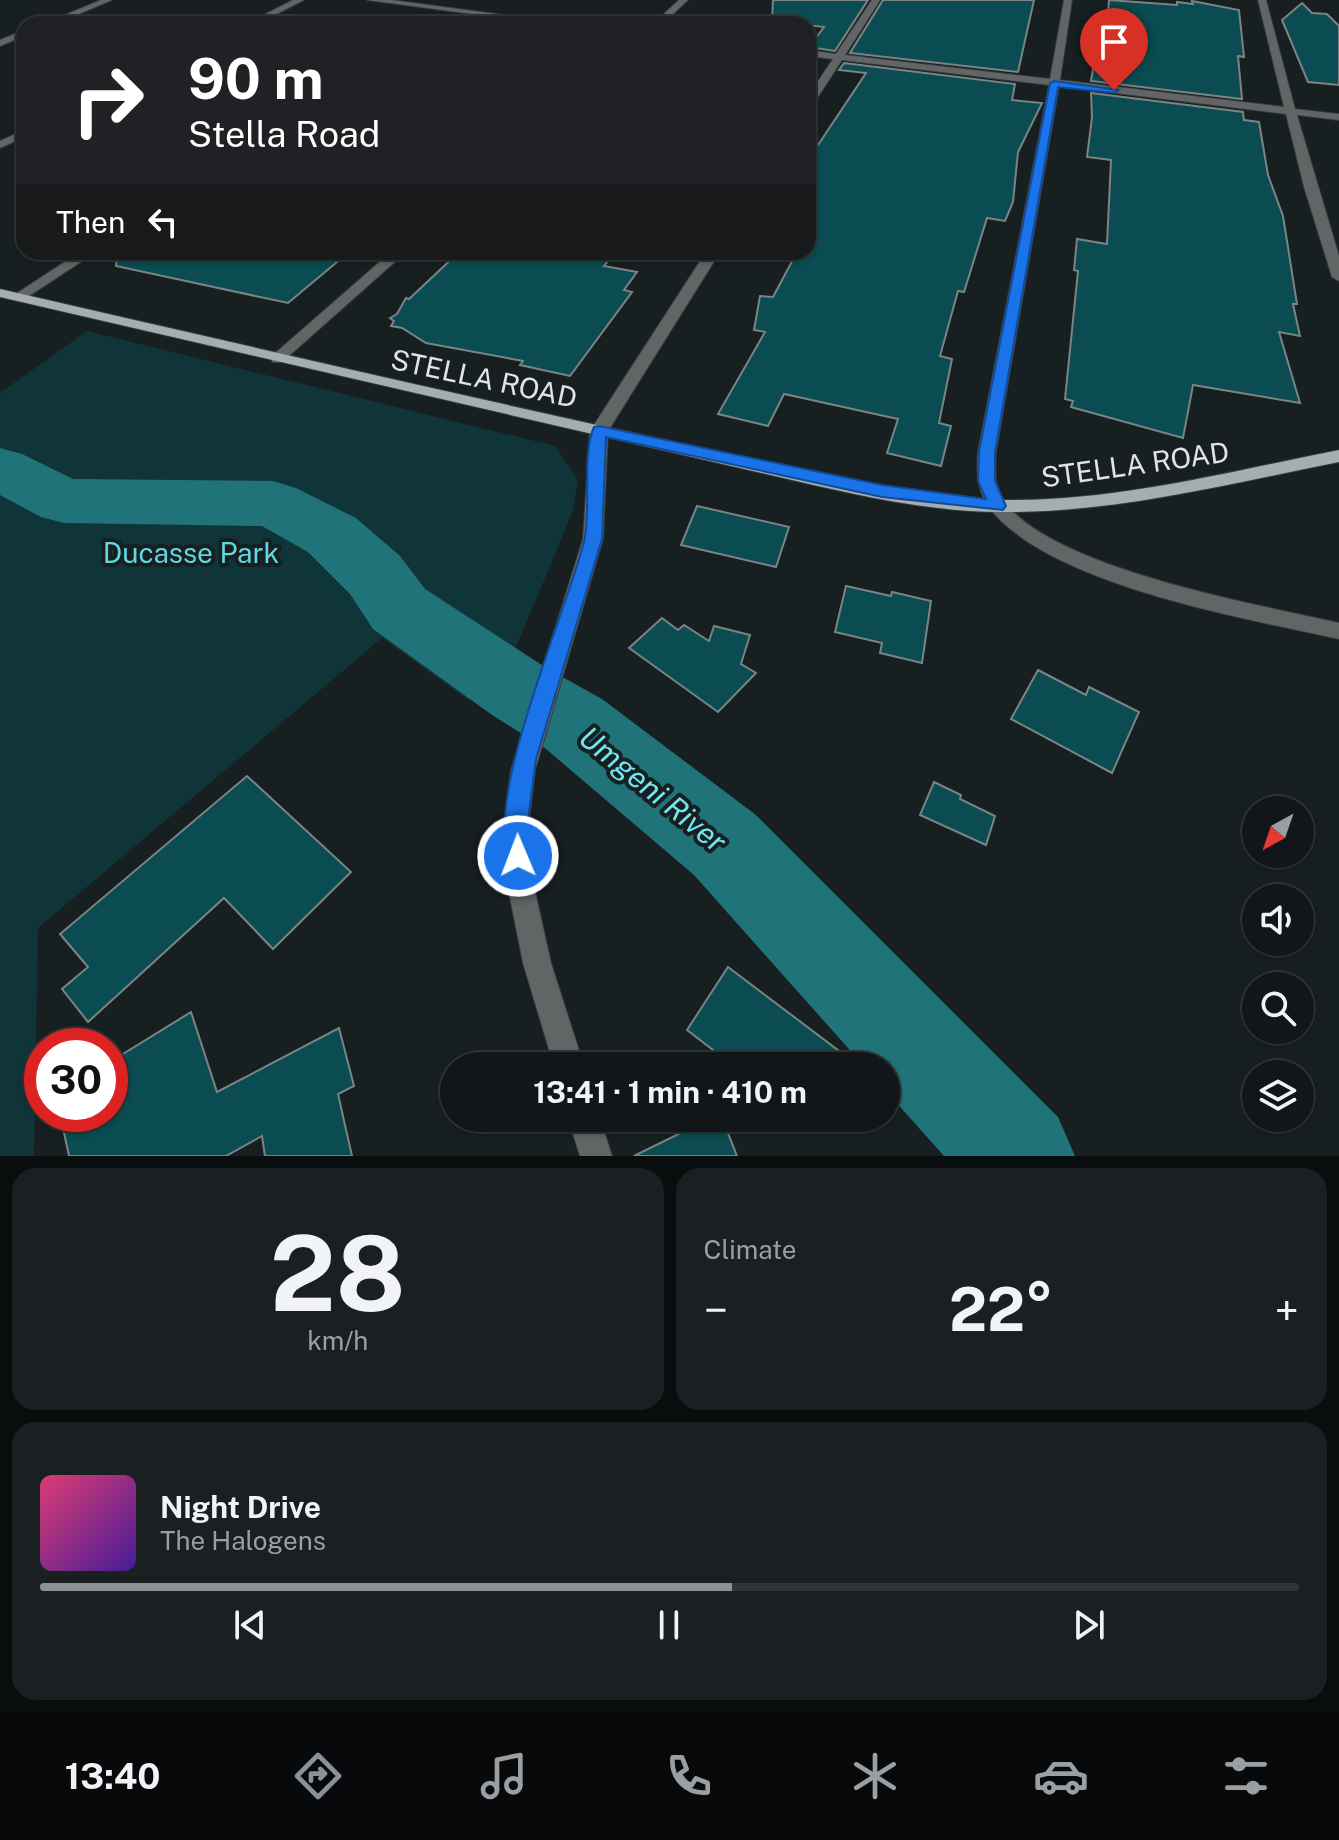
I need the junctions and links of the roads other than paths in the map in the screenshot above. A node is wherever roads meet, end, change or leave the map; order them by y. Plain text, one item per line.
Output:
1 (108, 0) edge
2 (300, 0) edge
3 (371, 0) edge
4 (494, 0) edge
5 (684, 0) edge
6 (876, 0) edge
7 (1068, 0) edge
8 (1262, 0) edge
9 (474, 13) junction
10 (67, 16) edge
11 (267, 16) edge
12 (469, 16) edge
13 (500, 16) edge
14 (666, 16) edge
15 (816, 54) edge
16 (839, 56) junction
17 (1054, 83) junction
18 (816, 92) edge
19 (1292, 110) junction
20 (1339, 117) edge
21 (74, 260) edge
22 (390, 260) edge
23 (708, 260) edge
24 (1339, 277) edge
25 (9, 295) edge
26 (277, 359) junction
27 (599, 431) junction
28 (1339, 456) edge
29 (997, 506) junction
30 (1339, 631) edge
31 (565, 1052) edge
32 (588, 1132) edge
33 (596, 1156) edge

1 - 10 street
2 - 11 street
3 - 9 street
4 - 9 street
5 - 14 street
6 - 16 street
7 - 17 street
8 - 19 street
9 - 12 street
9 - 13 street
15 - 16 street
16 - 17 street
16 - 18 street
17 - 19 street
17 - 29 street
19 - 20 street
19 - 24 street
21 - 25 street
22 - 26 street
23 - 27 street
25 - 26 main road, STELLA ROAD
26 - 27 main road, STELLA ROAD
27 - 29 main road, STELLA ROAD
27 - 31 street
28 - 29 main road, STELLA ROAD
29 - 30 street
32 - 33 street

